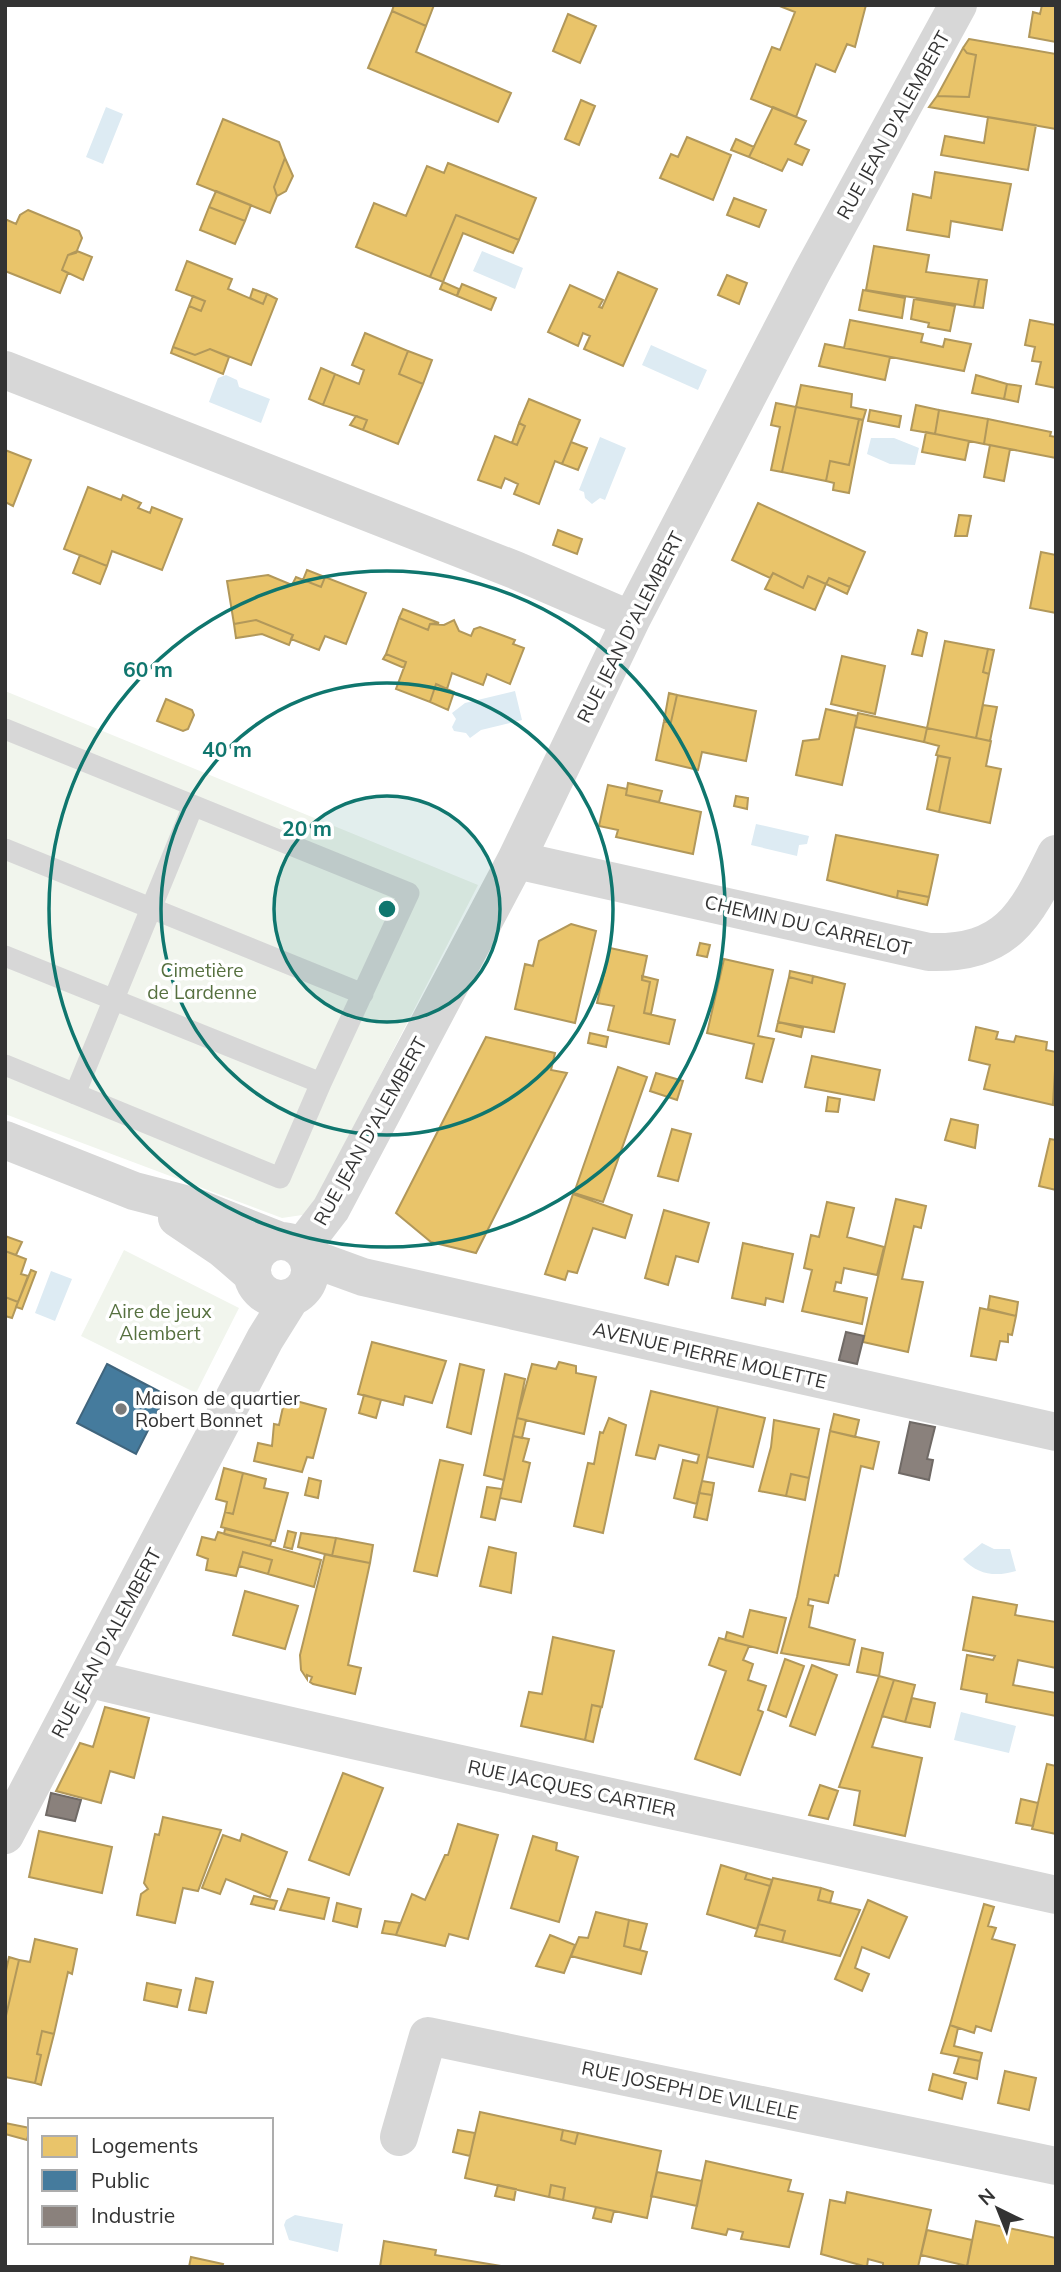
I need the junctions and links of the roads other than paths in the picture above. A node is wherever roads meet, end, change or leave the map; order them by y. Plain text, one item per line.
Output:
1 (957, 7) edge
2 (5, 370) edge
3 (631, 620) junction
4 (5, 729) edge
5 (193, 806) junction
6 (5, 849) edge
7 (1056, 854) edge
8 (516, 860) junction
9 (151, 908) junction
10 (5, 956) edge
11 (363, 994) junction
12 (114, 1000) junction
13 (5, 1065) edge
14 (321, 1083) junction
15 (75, 1094) junction
16 (5, 1140) edge
17 (285, 1271) junction
18 (1056, 1432) edge
19 (90, 1675) junction
20 (10, 1817) edge
21 (1056, 1895) edge
22 (399, 2137) dead end
23 (1056, 2166) edge

1 - 3 street, RUE JEAN D'ALEMBERT
2 - 3 street
3 - 8 street, RUE JEAN D'ALEMBERT
4 - 5 lane
5 - 9 lane
5 - 11 lane
6 - 9 lane
7 - 8 street, CHEMIN DU CARRELOT
8 - 17 street, RUE JEAN D'ALEMBERT
9 - 11 lane
9 - 12 lane
10 - 12 lane
11 - 14 lane
12 - 14 lane
12 - 15 lane
13 - 15 lane
14 - 15 lane
16 - 17 street, AVENUE PIERRE MOLETTE
17 - 18 street, AVENUE PIERRE MOLETTE
17 - 19 street, RUE JEAN D'ALEMBERT
19 - 20 street, RUE JEAN D'ALEMBERT
19 - 21 street, RUE JACQUES CARTIER
22 - 23 street, RUE JOSEPH DE VILLELE

